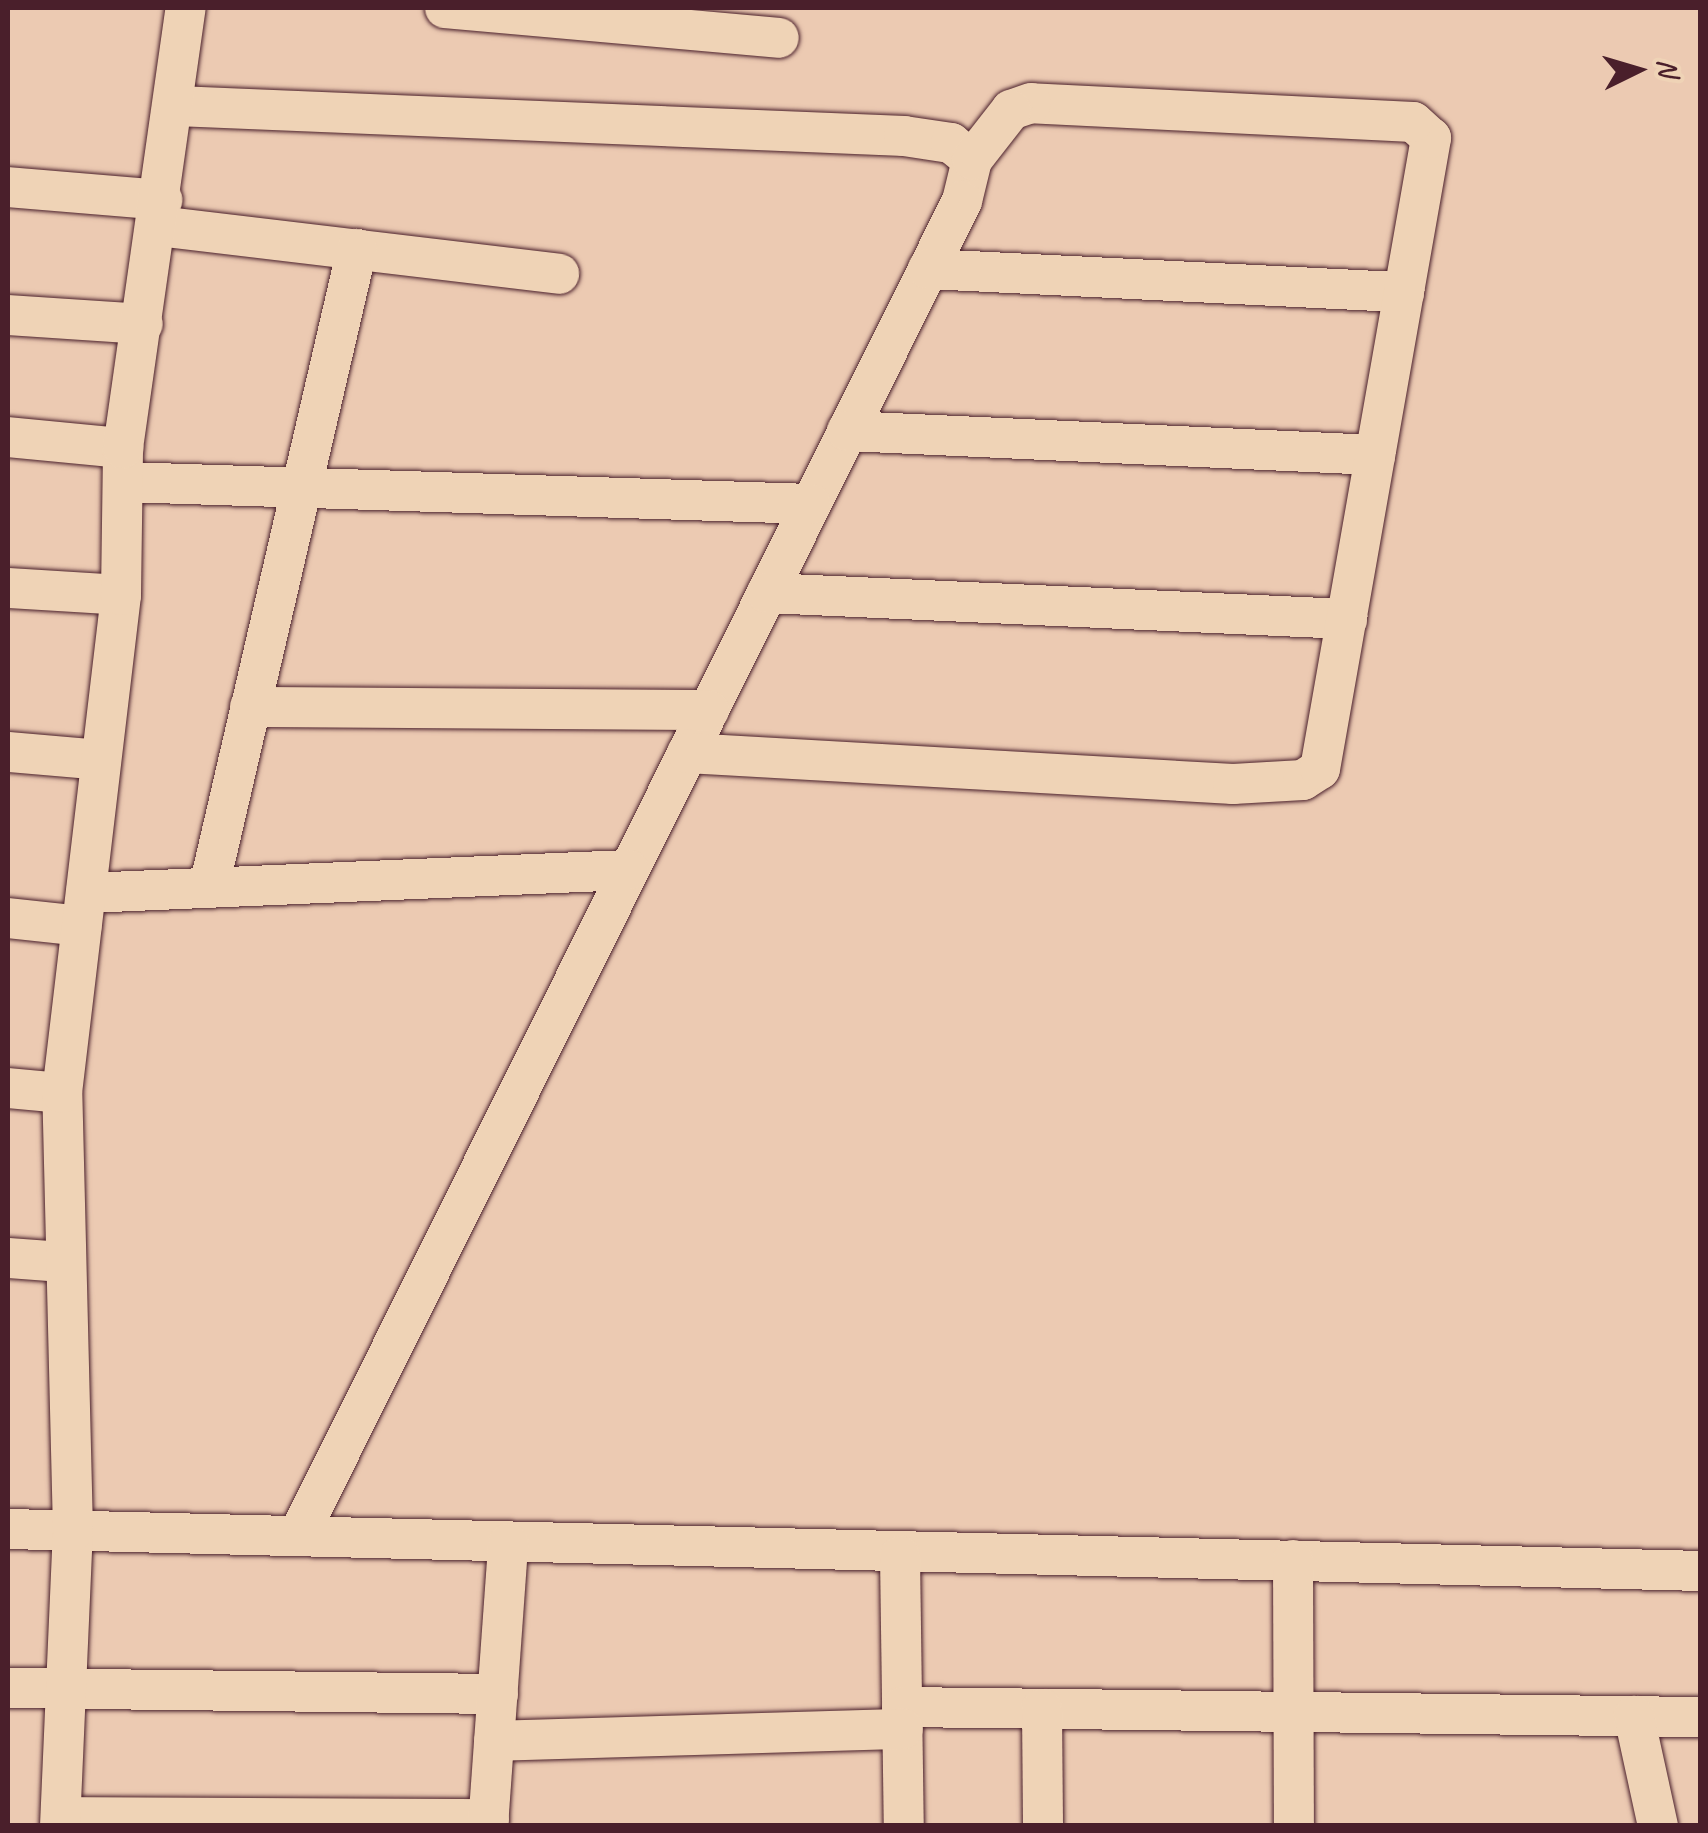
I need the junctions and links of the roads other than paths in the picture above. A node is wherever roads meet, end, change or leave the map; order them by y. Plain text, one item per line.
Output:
1 (186, 8) edge
2 (444, 8) edge
3 (779, 38) dead end
4 (176, 106) junction
5 (972, 160) junction
6 (8, 187) edge
7 (160, 213) junction
8 (357, 250) junction
9 (928, 269) junction
10 (559, 274) dead end
11 (1404, 292) junction
12 (8, 315) edge
13 (142, 324) junction
14 (848, 431) junction
15 (8, 437) edge
16 (1375, 455) junction
17 (123, 465) junction
18 (300, 492) junction
19 (811, 504) junction
20 (8, 588) edge
21 (768, 593) junction
22 (121, 594) junction
23 (1346, 618) junction
24 (250, 707) junction
25 (709, 710) junction
26 (8, 752) edge
27 (687, 753) junction
28 (101, 760) junction
29 (629, 870) junction
30 (210, 887) junction
31 (84, 909) junction
32 (8, 918) edge
33 (8, 1088) edge
34 (62, 1094) junction
35 (8, 1258) edge
36 (64, 1262) junction
37 (8, 1530) edge
38 (73, 1532) junction
39 (300, 1532) junction
40 (508, 1544) junction
41 (900, 1556) junction
42 (1293, 1560) junction
43 (1700, 1572) edge
44 (8, 1688) edge
45 (66, 1692) junction
46 (498, 1694) junction
47 (1042, 1709) junction
48 (1294, 1713) junction
49 (1634, 1716) junction
50 (1700, 1717) edge
51 (902, 1718) junction
52 (494, 1741) junction
53 (61, 1821) edge
54 (488, 1822) edge
55 (904, 1826) edge
56 (1043, 1826) edge
57 (1294, 1826) edge
58 (1658, 1826) edge

1 - 4 street
2 - 3 street
4 - 5 street
4 - 7 street
5 - 9 street
5 - 11 street
6 - 7 street
7 - 8 street
7 - 13 street
8 - 10 street
8 - 18 street
9 - 11 street
9 - 14 street
11 - 16 street
12 - 13 street
13 - 17 street
14 - 16 street
14 - 19 street
15 - 17 street
16 - 23 street
17 - 18 street
17 - 22 street
18 - 19 street
18 - 24 street
19 - 21 street
20 - 22 street
21 - 23 street
21 - 25 street
22 - 28 street
23 - 27 street
24 - 25 street
24 - 30 street
25 - 27 street
26 - 28 street
27 - 29 street
28 - 31 street
29 - 30 street
29 - 39 street
30 - 31 street
31 - 32 street
31 - 34 street
33 - 34 street
34 - 36 street
35 - 36 street
36 - 38 street
37 - 38 street
38 - 39 street
38 - 45 street
39 - 40 street
40 - 41 street
40 - 46 street
41 - 42 street
41 - 51 street
42 - 43 street
42 - 48 street
44 - 45 street
45 - 46 street
45 - 53 street
46 - 52 street
47 - 48 street
47 - 51 street
47 - 56 street
48 - 49 street
48 - 57 street
49 - 50 street
49 - 58 street
51 - 52 street
51 - 55 street
52 - 54 street
53 - 54 street

